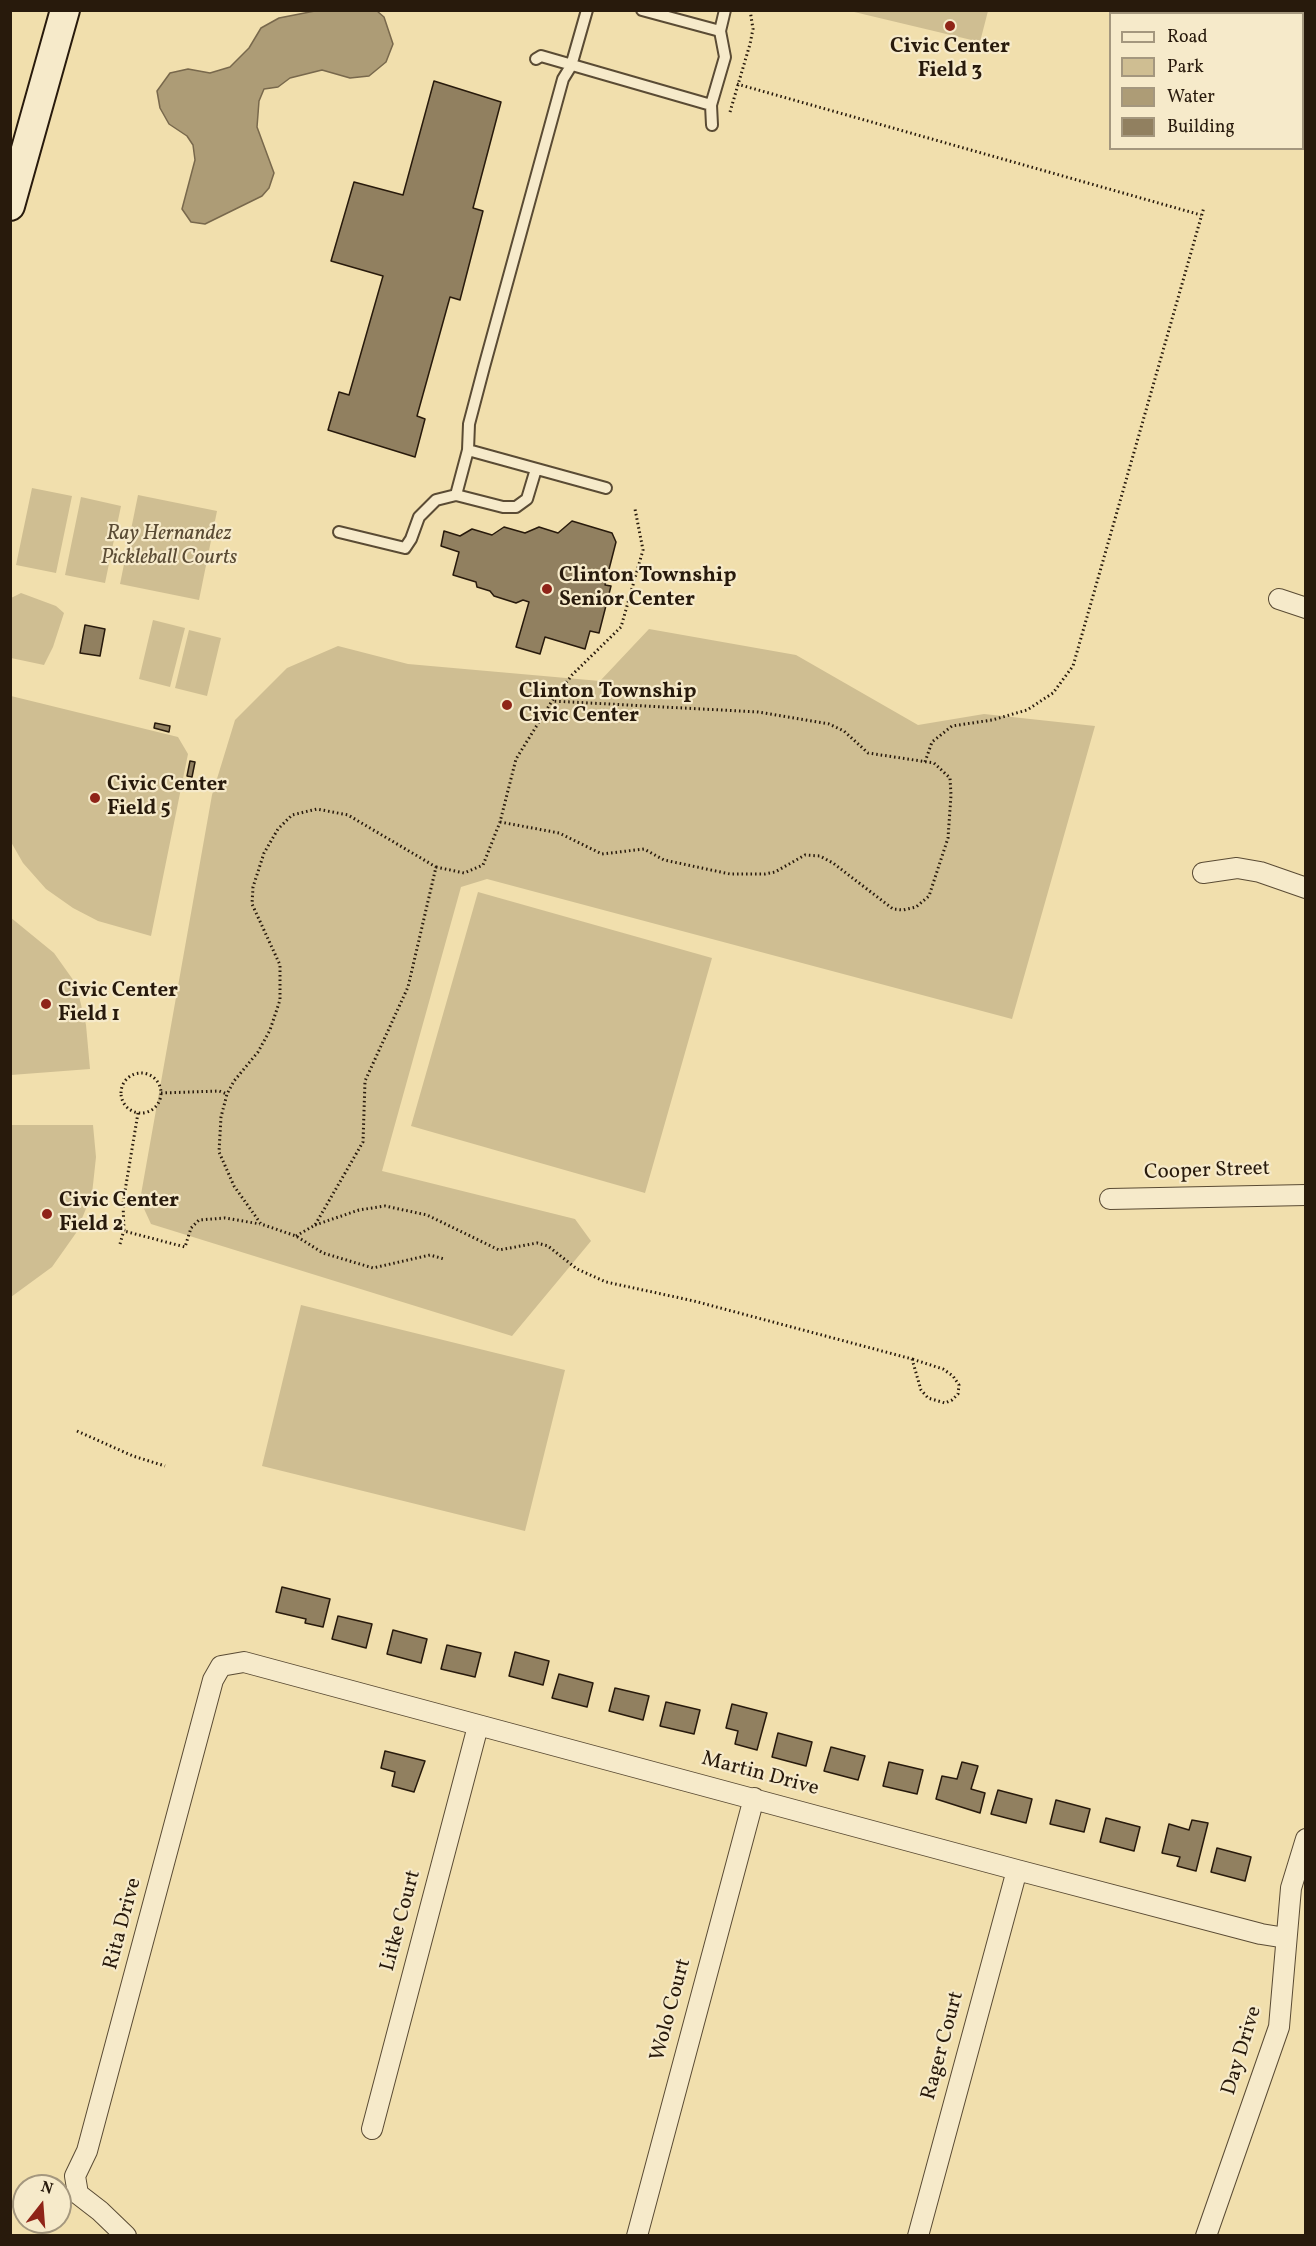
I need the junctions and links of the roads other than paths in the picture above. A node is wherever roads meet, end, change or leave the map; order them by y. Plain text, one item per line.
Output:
1 (65, 10) edge
2 (587, 10) edge
3 (642, 10) edge
4 (725, 10) edge
5 (720, 31) junction
6 (536, 58) dead end
7 (571, 66) junction
8 (711, 105) junction
9 (712, 125) dead end
10 (10, 206) edge
11 (468, 450) junction
12 (536, 469) junction
13 (606, 488) dead end
14 (456, 495) junction
15 (339, 532) dead end
16 (1279, 599) dead end
17 (1305, 608) edge
18 (1203, 873) dead end
19 (1305, 888) edge
20 (1305, 1195) edge
21 (1110, 1199) dead end
22 (221, 1666) joint
23 (478, 1726) junction
24 (754, 1798) junction
25 (1305, 1839) edge
26 (1017, 1870) junction
27 (1286, 1938) junction
28 (372, 2129) dead end
29 (126, 2235) edge
30 (637, 2235) edge
31 (918, 2235) edge
32 (1206, 2235) edge

1 - 10 street
2 - 7 lane
3 - 5 lane
4 - 5 lane
5 - 8 lane
6 - 7 lane
7 - 8 lane
7 - 11 lane
8 - 9 lane
11 - 12 lane
11 - 14 lane
12 - 13 lane
12 - 14 lane
14 - 15 lane
16 - 17 street
18 - 19 street
20 - 21 street, Cooper Street
22 - 23 street, Martin Drive
22 - 29 street, Rita Drive
23 - 24 street, Martin Drive
23 - 28 street, Litke Court
24 - 26 street, Martin Drive
24 - 30 street, Wolo Court
25 - 27 street, Day Drive
26 - 27 street, Martin Drive
26 - 31 street, Rager Court
27 - 32 street, Day Drive

